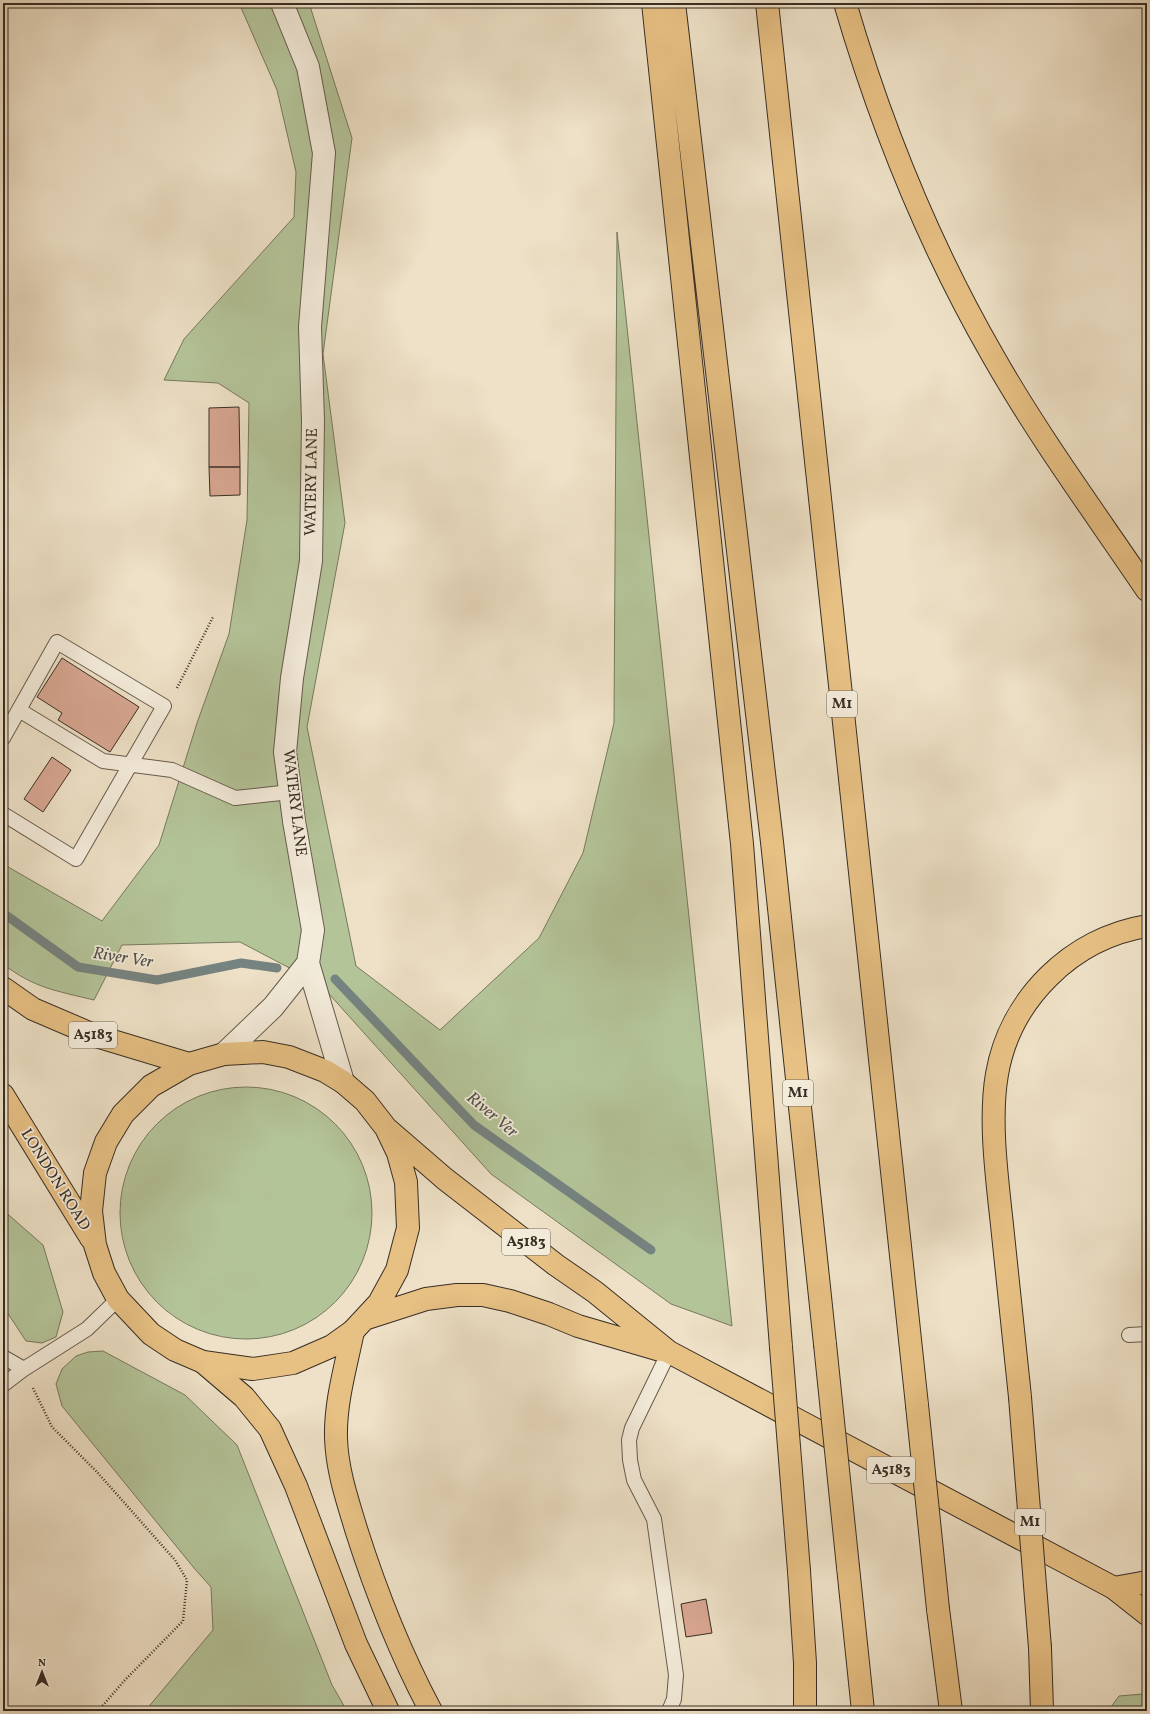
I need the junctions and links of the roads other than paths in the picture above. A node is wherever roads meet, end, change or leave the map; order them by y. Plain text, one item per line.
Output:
1 (282, 3) edge
2 (653, 3) edge
3 (674, 3) edge
4 (767, 3) edge
5 (845, 3) edge
6 (1147, 590) edge
7 (19, 710) junction
8 (3, 738) edge
9 (130, 764) junction
10 (290, 792) junction
11 (3, 814) edge
12 (1147, 926) edge
13 (308, 963) junction
14 (3, 988) edge
15 (224, 1054) junction
16 (190, 1064) junction
17 (343, 1082) junction
18 (3, 1095) edge
19 (386, 1128) junction
20 (95, 1245) junction
21 (118, 1299) junction
22 (360, 1324) junction
23 (1147, 1334) edge
24 (1129, 1335) dead end
25 (669, 1352) junction
26 (3, 1357) edge
27 (203, 1362) junction
28 (24, 1369) junction
29 (3, 1386) edge
30 (1147, 1582) edge
31 (1114, 1588) junction
32 (1147, 1595) edge
33 (1147, 1614) edge
34 (388, 1711) edge
35 (431, 1711) edge
36 (669, 1711) edge
37 (805, 1711) edge
38 (863, 1711) edge
39 (951, 1711) edge
40 (1042, 1711) edge

1 - 10 street, WATERY LANE
2 - 37 main road, bridge
3 - 38 main road, M1, bridge
4 - 39 main road, M1, bridge
5 - 6 main road
7 - 8 lane
7 - 9 lane
7 - 9 lane
9 - 10 lane
9 - 11 lane
10 - 13 street, WATERY LANE
12 - 40 main road, M1, bridge
13 - 15 street
13 - 17 street
14 - 16 main road, A5183
15 - 16 main road
15 - 17 main road
16 - 20 main road
17 - 19 main road
18 - 20 main road, LONDON ROAD
19 - 22 main road
19 - 25 main road, A5183
20 - 21 main road
21 - 27 main road
21 - 28 lane
22 - 25 main road, A5183
22 - 27 main road
22 - 35 main road
23 - 24 lane
25 - 31 main road, A5183
25 - 36 lane
26 - 28 lane
27 - 34 main road
28 - 29 lane
30 - 31 main road
31 - 32 main road, A5183
31 - 33 main road, A5183

